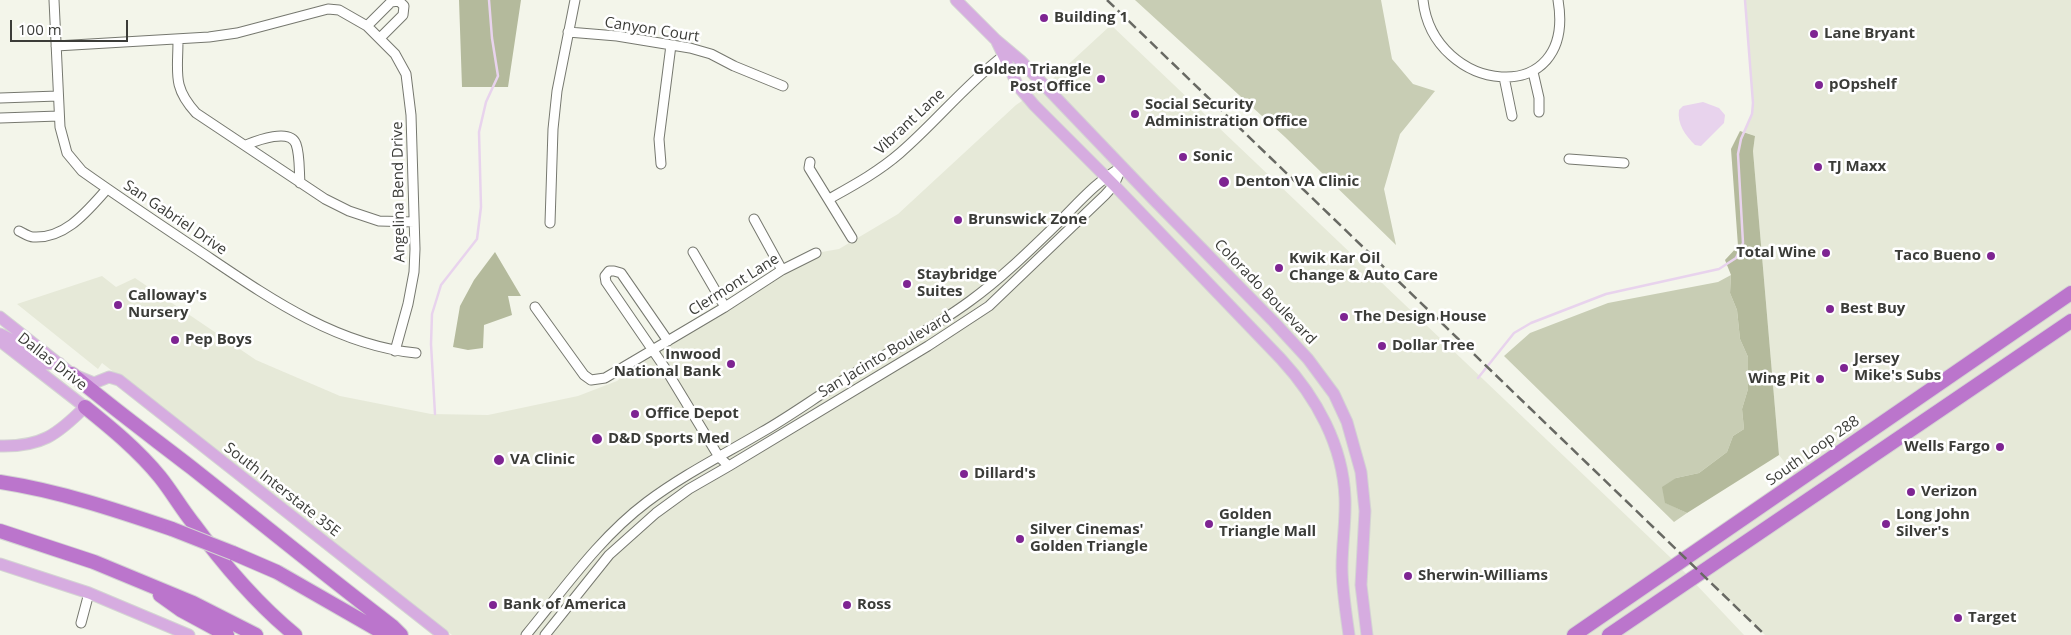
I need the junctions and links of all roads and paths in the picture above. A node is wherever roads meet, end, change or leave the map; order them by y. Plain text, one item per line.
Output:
1 (54, 0) edge
2 (575, 0) edge
3 (956, 0) edge
4 (1424, 0) edge
5 (1558, 0) edge
6 (367, 26) junction
7 (568, 32) junction
8 (380, 38) junction
9 (178, 40) junction
10 (996, 40) junction
11 (671, 45) junction
12 (56, 46) junction
13 (1003, 56) junction
14 (1533, 72) junction
15 (1504, 77) junction
16 (783, 86) dead end
17 (58, 96) junction
18 (0, 98) edge
19 (1539, 112) dead end
20 (59, 116) junction
21 (1512, 116) dead end
22 (0, 118) edge
23 (246, 145) junction
24 (1569, 159) dead end
25 (810, 162) dead end
26 (1624, 163) dead end
27 (661, 164) dead end
28 (1122, 167) junction
29 (1104, 177) junction
30 (300, 183) junction
31 (1114, 185) junction
32 (106, 189) junction
33 (829, 199) junction
34 (754, 219) dead end
35 (414, 222) junction
36 (550, 223) dead end
37 (19, 231) dead end
38 (852, 238) dead end
39 (1035, 244) junction
40 (1048, 250) junction
41 (693, 252) dead end
42 (816, 253) dead end
43 (1040, 259) junction
44 (782, 270) junction
45 (2071, 293) edge
46 (535, 307) dead end
47 (726, 307) junction
48 (0, 318) edge
49 (2071, 321) edge
50 (0, 334) edge
51 (0, 341) edge
52 (668, 341) junction
53 (652, 350) junction
54 (395, 351) junction
55 (416, 353) dead end
56 (874, 362) junction
57 (59, 363) junction
58 (882, 373) junction
59 (72, 374) junction
60 (85, 407) junction
61 (0, 446) edge
62 (733, 449) junction
63 (719, 457) junction
64 (739, 460) junction
65 (729, 466) junction
66 (0, 482) edge
67 (1345, 501) junction
68 (1364, 502) junction
69 (623, 522) junction
70 (0, 531) edge
71 (632, 532) junction
72 (0, 564) edge
73 (140, 580) junction
74 (1342, 583) junction
75 (89, 593) junction
76 (81, 623) dead end
77 (189, 635) edge
78 (226, 635) edge
79 (256, 635) edge
80 (295, 635) edge
81 (387, 635) edge
82 (400, 635) edge
83 (443, 635) edge
84 (526, 635) edge
85 (545, 635) edge
86 (1349, 635) edge
87 (1353, 635) edge
88 (1367, 635) edge
89 (1574, 635) edge
90 (1609, 635) edge

1 - 12 street, San Gabriel Drive
2 - 7 street
3 - 10 main road, Colorado Boulevard
4 - 15 street
5 - 14 street
6 - 8 street, Angelina Bend Drive
6 - 8 street
6 - 9 street, Angelina Bend Drive
7 - 11 street, Canyon Court
7 - 36 street
8 - 35 street, Angelina Bend Drive
9 - 12 street, Angelina Bend Drive
9 - 23 street
10 - 13 main road, Colorado Boulevard
10 - 28 main road, Colorado Boulevard
11 - 16 street, Canyon Court
11 - 27 street
12 - 17 street, San Gabriel Drive
13 - 29 main road, Colorado Boulevard
13 - 33 street, Vibrant Lane
14 - 15 street
14 - 19 street
15 - 21 street
17 - 18 street
17 - 20 street, San Gabriel Drive
20 - 22 street
20 - 32 street, San Gabriel Drive
23 - 30 street
23 - 30 street
24 - 26 street
25 - 33 street
28 - 29 street, San Jacinto Boulevard
28 - 31 street, San Jacinto Boulevard
28 - 68 main road, Colorado Boulevard
29 - 31 main road, Colorado Boulevard
29 - 39 street, San Jacinto Boulevard
30 - 35 street
31 - 40 street, San Jacinto Boulevard
31 - 67 main road, Colorado Boulevard
32 - 37 street
32 - 54 street, San Gabriel Drive
33 - 38 street
34 - 44 street
35 - 54 street, Angelina Bend Drive
39 - 40 street
39 - 43 street
39 - 56 street, San Jacinto Boulevard
40 - 43 street, San Jacinto Boulevard
41 - 47 street
42 - 44 street, Clermont Lane
43 - 58 street, San Jacinto Boulevard
44 - 47 street, Clermont Lane
45 - 89 highway, South Loop 288
46 - 53 street, Clermont Lane
47 - 52 street, Clermont Lane
48 - 57 main road, Dallas Drive
49 - 90 highway
50 - 57 main road
51 - 60 main road, Dallas Drive
52 - 53 street, Clermont Lane
52 - 53 street
53 - 63 street
54 - 55 street, San Gabriel Drive
56 - 58 street
56 - 62 street, San Jacinto Boulevard
57 - 59 main road, Dallas Drive
58 - 64 street, San Jacinto Boulevard
59 - 82 highway
59 - 83 main road, South Interstate 35E
60 - 61 main road
60 - 80 highway
62 - 63 street, San Jacinto Boulevard
62 - 64 street
63 - 65 street
63 - 69 street, San Jacinto Boulevard
64 - 65 street, San Jacinto Boulevard
65 - 71 street, San Jacinto Boulevard
66 - 81 highway, bridge
67 - 68 main road
67 - 74 main road, Colorado Boulevard
68 - 88 main road, Colorado Boulevard
69 - 71 street
69 - 84 street, San Jacinto Boulevard
70 - 73 highway
71 - 85 street, San Jacinto Boulevard
72 - 75 main road
73 - 78 highway
73 - 79 highway
74 - 86 main road, Colorado Boulevard
74 - 87 main road
75 - 76 street
75 - 77 main road

